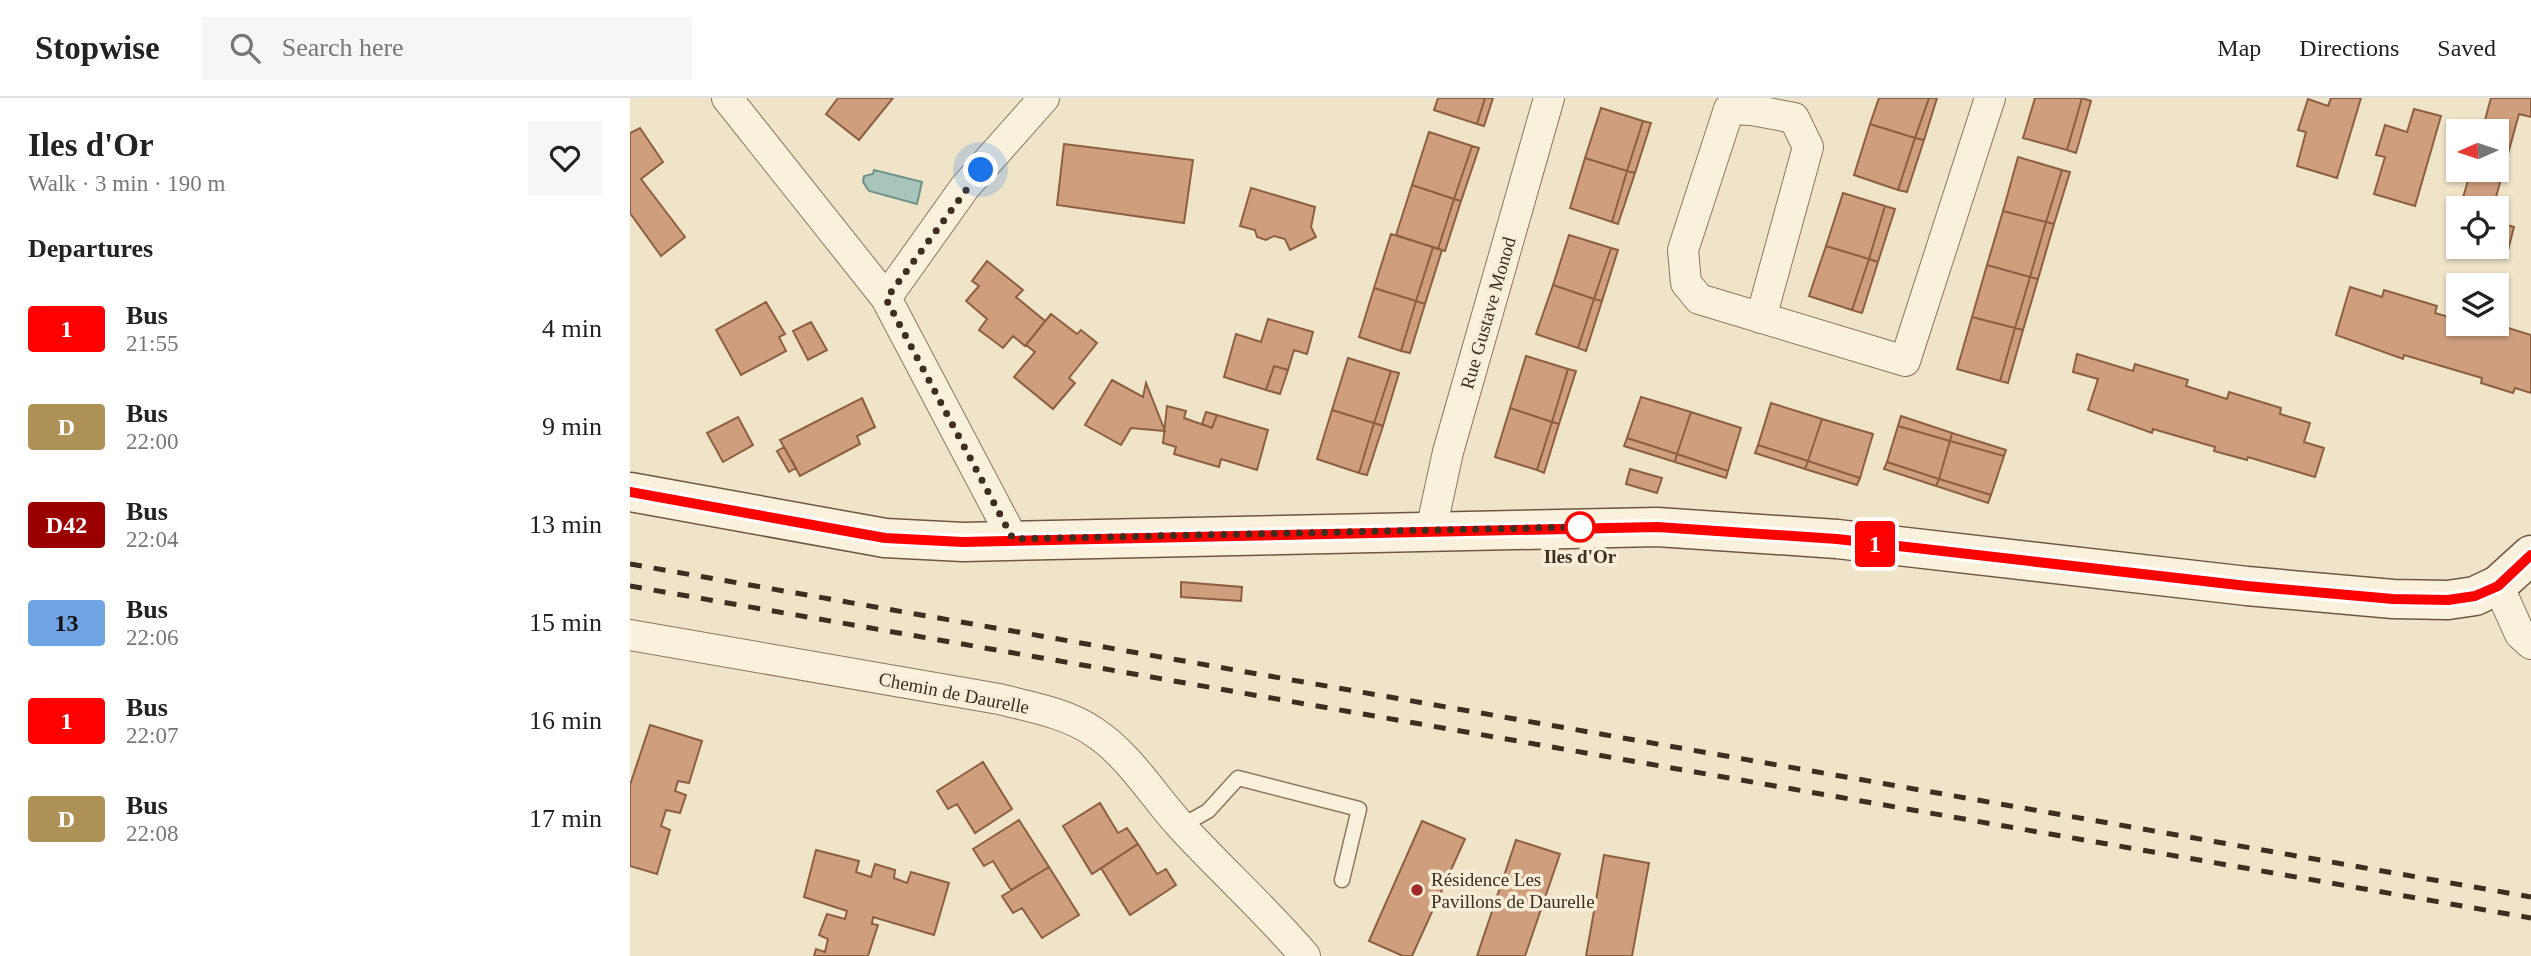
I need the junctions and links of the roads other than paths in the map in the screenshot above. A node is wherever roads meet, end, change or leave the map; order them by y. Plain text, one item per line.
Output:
1 (727, 98) edge
2 (1044, 98) edge
3 (1549, 98) edge
4 (1990, 98) edge
5 (886, 299) junction
6 (1761, 318) junction
7 (630, 492) edge
8 (1431, 530) junction
9 (1013, 539) junction
10 (2531, 555) edge
11 (2498, 586) junction
12 (630, 635) edge
13 (2531, 644) edge
14 (1181, 826) junction
15 (1342, 880) dead end
16 (1305, 956) edge

1 - 5 street
2 - 5 street
3 - 8 street, Rue Gustave Monod
4 - 6 street
5 - 9 street
6 - 6 street
7 - 9 street
8 - 9 street
8 - 11 street
10 - 11 street
11 - 13 street
12 - 14 street, Chemin de Daurelle
14 - 15 lane
14 - 16 street, Chemin de Daurelle

